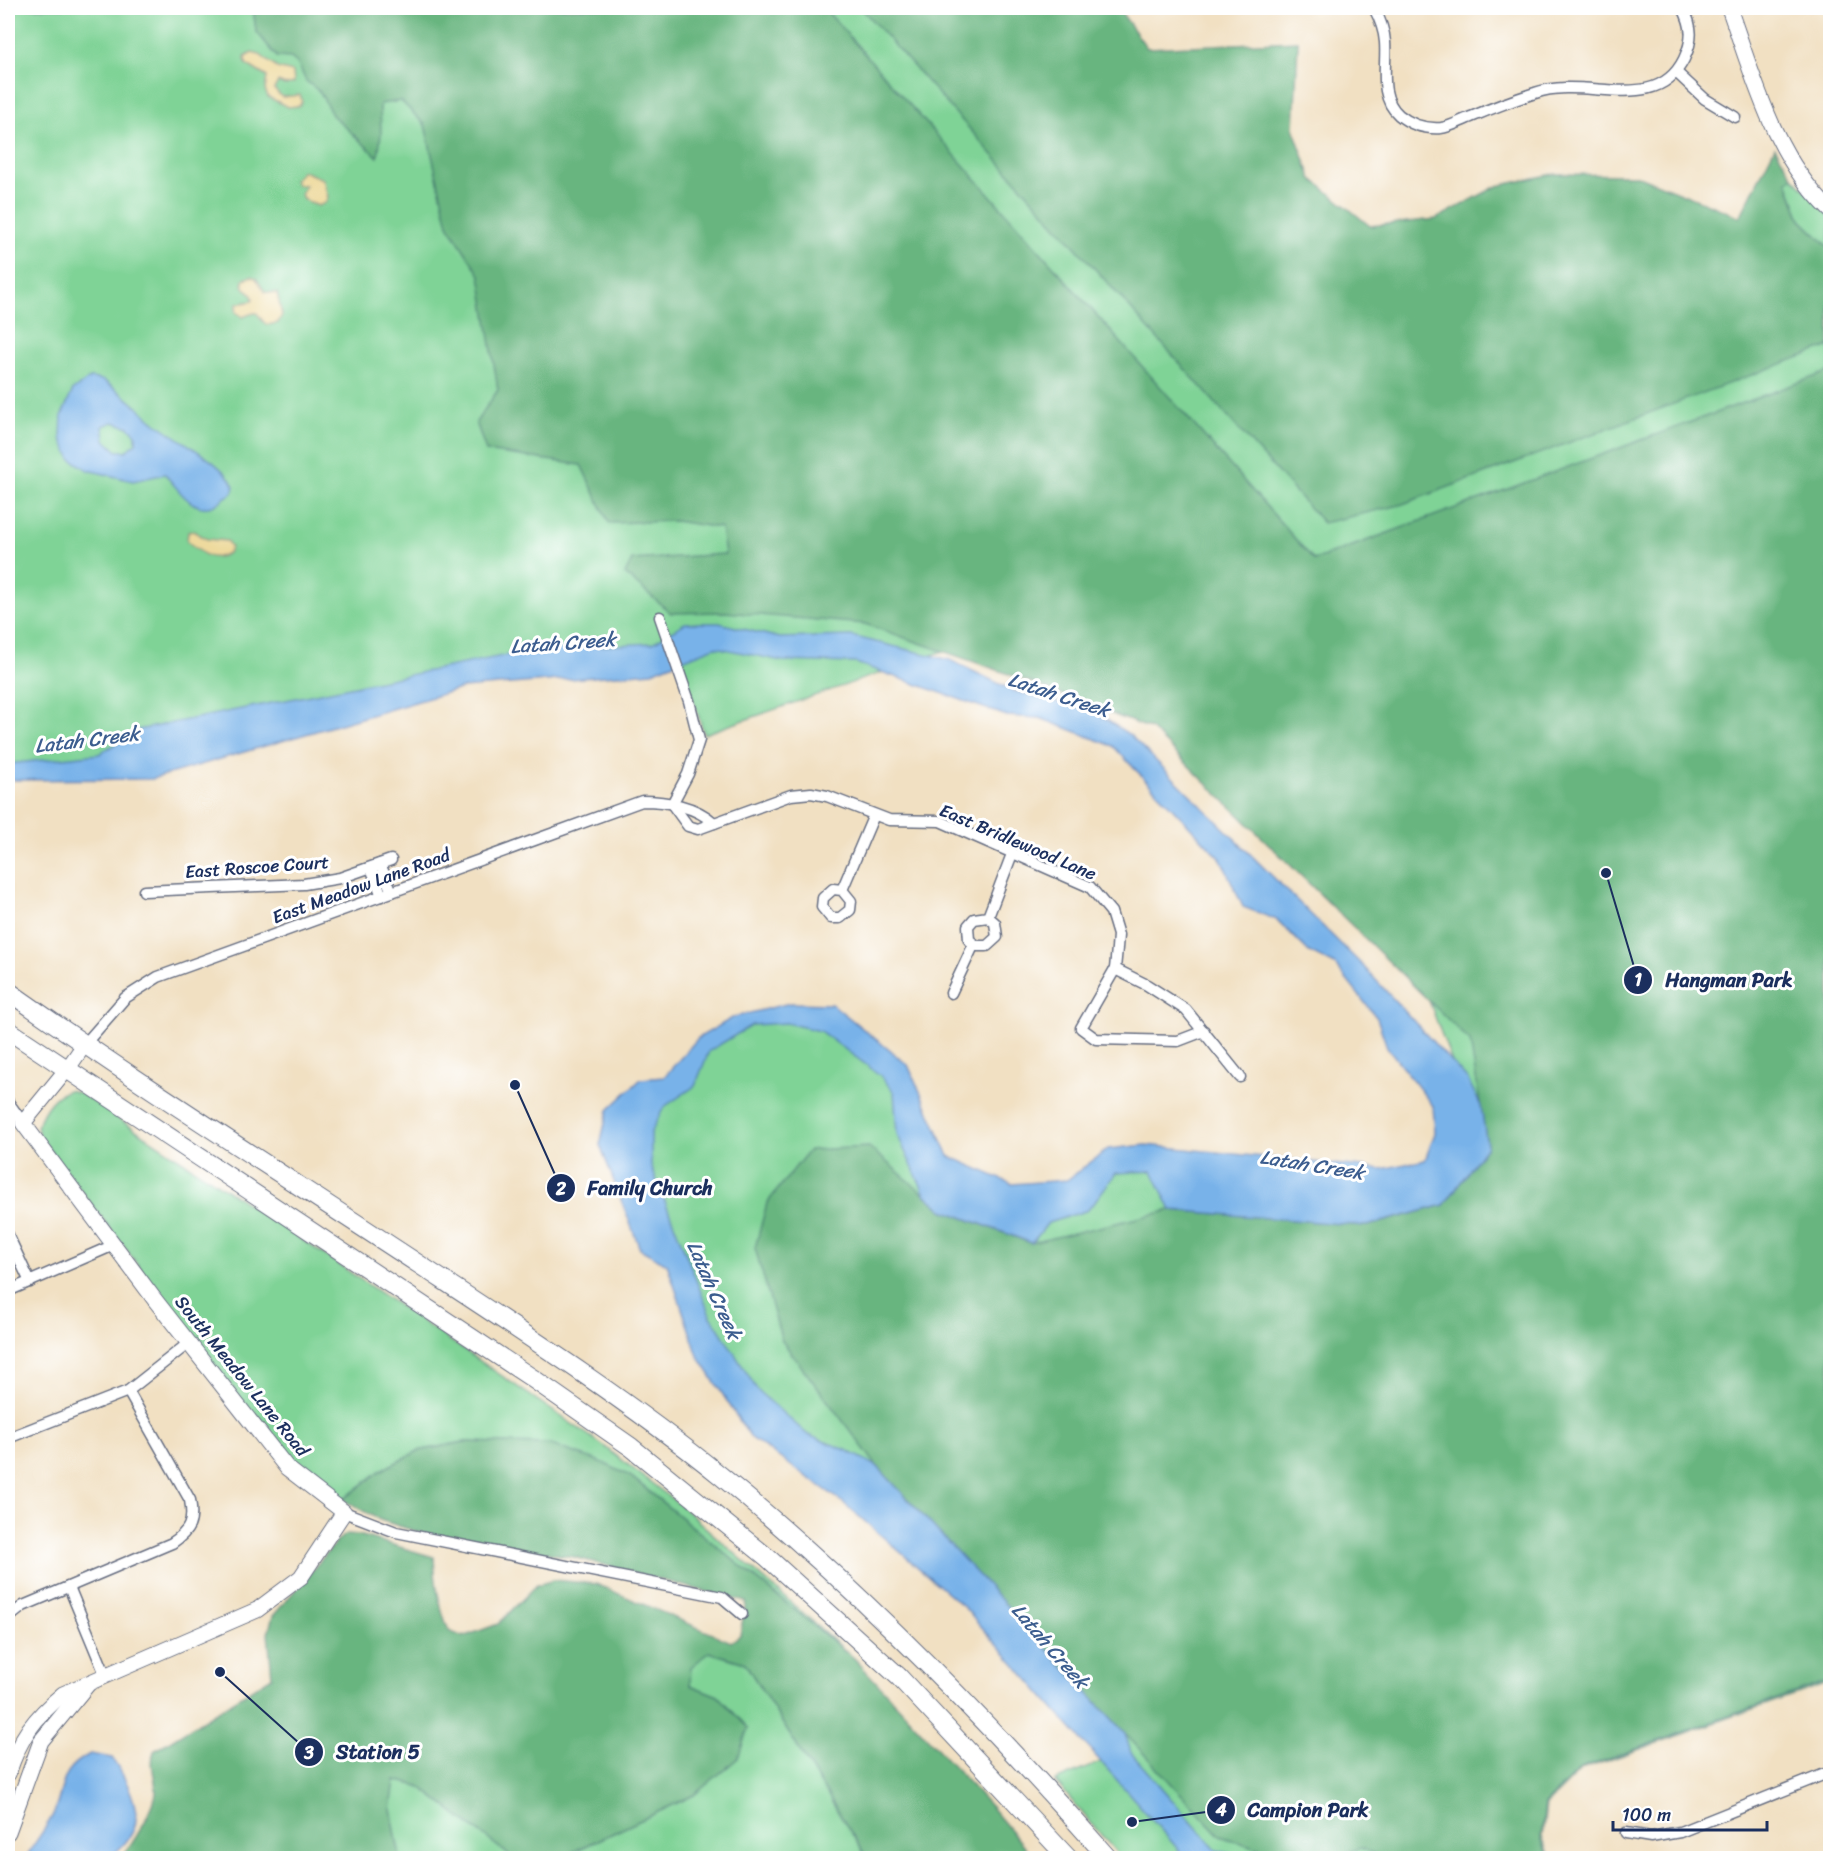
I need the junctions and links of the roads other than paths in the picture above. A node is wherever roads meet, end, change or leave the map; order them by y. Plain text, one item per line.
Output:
1 (1374, 8) edge
2 (1683, 8) edge
3 (1730, 8) edge
4 (1677, 73) junction
5 (1735, 117) dead end
6 (1830, 210) edge
7 (660, 617) dead end
8 (672, 804) junction
9 (874, 815) junction
10 (714, 823) junction
11 (1012, 854) junction
12 (391, 860) dead end
13 (376, 866) junction
14 (842, 890) dead end
15 (144, 891) dead end
16 (387, 894) junction
17 (988, 917) junction
18 (974, 944) junction
19 (1115, 969) junction
20 (8, 991) edge
21 (951, 993) dead end
22 (8, 1030) edge
23 (1204, 1031) junction
24 (84, 1044) junction
25 (68, 1068) junction
26 (1240, 1077) dead end
27 (8, 1102) edge
28 (23, 1123) junction
29 (8, 1235) edge
30 (114, 1245) junction
31 (30, 1281) junction
32 (8, 1291) edge
33 (190, 1342) junction
34 (128, 1391) junction
35 (8, 1438) edge
36 (344, 1512) junction
37 (69, 1587) junction
38 (742, 1614) dead end
39 (8, 1618) edge
40 (105, 1674) junction
41 (88, 1683) junction
42 (1830, 1772) edge
43 (8, 1773) edge
44 (8, 1832) edge
45 (1626, 1833) dead end
46 (1068, 1858) edge
47 (1108, 1858) edge

1 - 4 street
2 - 4 street
3 - 6 street
4 - 5 street
7 - 8 street
8 - 10 street
8 - 10 street, East Bridlewood Lane
8 - 16 street, East Meadow Lane Road
9 - 10 street, East Bridlewood Lane
9 - 11 street, East Bridlewood Lane
9 - 14 street
11 - 17 street
11 - 19 street, East Bridlewood Lane
12 - 13 street, East Roscoe Court
13 - 15 street, East Roscoe Court
13 - 16 street
16 - 24 street, East Meadow Lane Road
17 - 18 street
17 - 18 street
18 - 21 street
19 - 23 street
19 - 23 street, East Bridlewood Lane
20 - 24 highway
22 - 25 highway
23 - 26 street
24 - 25 street
24 - 47 highway
25 - 28 street
25 - 46 highway
27 - 28 street, South Meadow Lane Road
28 - 30 street, South Meadow Lane Road
29 - 31 street
30 - 31 street
30 - 33 street, South Meadow Lane Road
31 - 32 street
33 - 34 street
33 - 36 street, South Meadow Lane Road
34 - 35 street
34 - 37 street
36 - 38 street, South Meadow Lane Road
36 - 40 street
37 - 39 street
37 - 40 street
40 - 41 street
41 - 43 street
41 - 44 street
42 - 45 street

